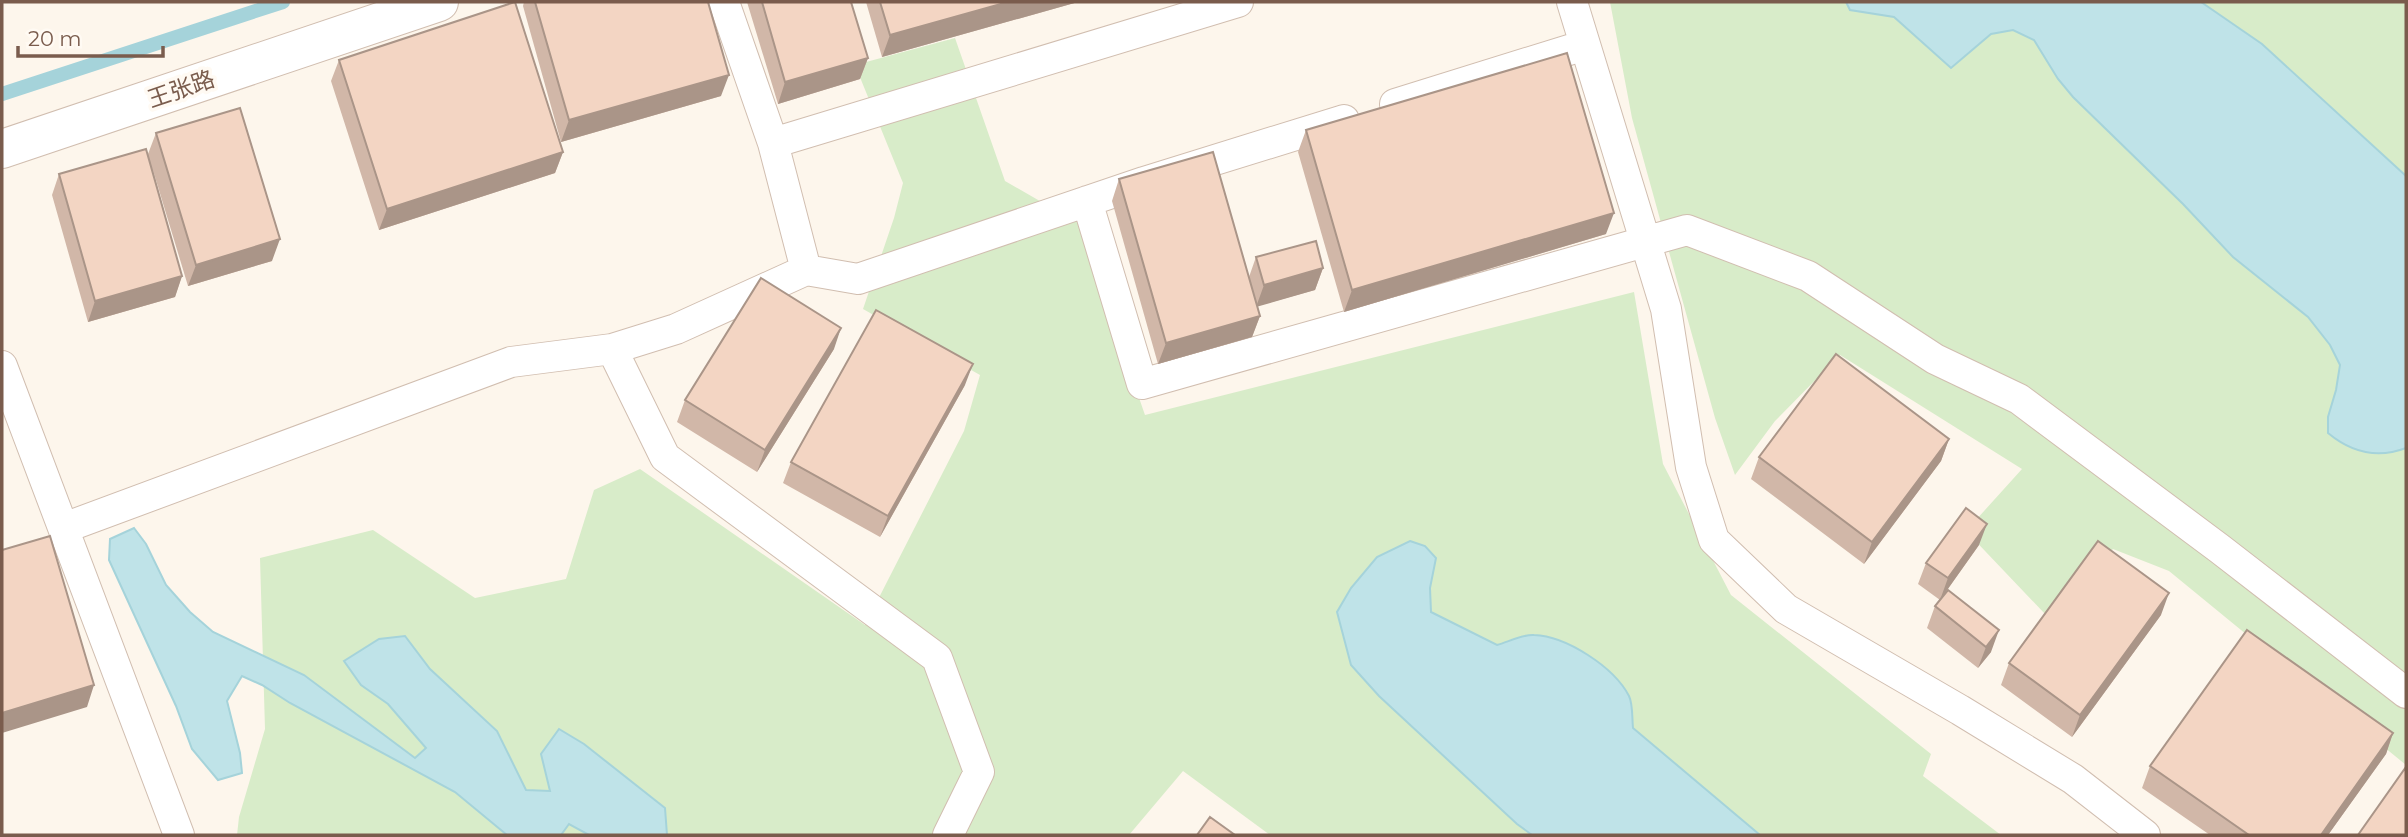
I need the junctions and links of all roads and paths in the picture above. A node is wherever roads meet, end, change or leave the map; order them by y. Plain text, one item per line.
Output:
1 (439, 2) edge
2 (724, 2) edge
3 (1238, 2) edge
4 (1572, 2) edge
5 (1585, 45) junction
6 (773, 143) junction
7 (2, 149) edge
8 (1087, 201) junction
9 (1646, 243) junction
10 (806, 270) junction
11 (612, 349) junction
12 (2, 366) edge
13 (64, 528) junction
14 (2406, 693) edge
15 (179, 835) edge
16 (948, 835) edge
17 (2145, 835) edge

1 - 7 street, 王张路
2 - 6 lane
3 - 6 lane
4 - 5 lane
5 - 8 lane
5 - 9 lane
6 - 10 lane
8 - 9 lane
8 - 10 lane
9 - 14 lane
9 - 17 lane
10 - 11 lane
11 - 13 lane
11 - 16 lane
12 - 13 lane
13 - 15 lane

